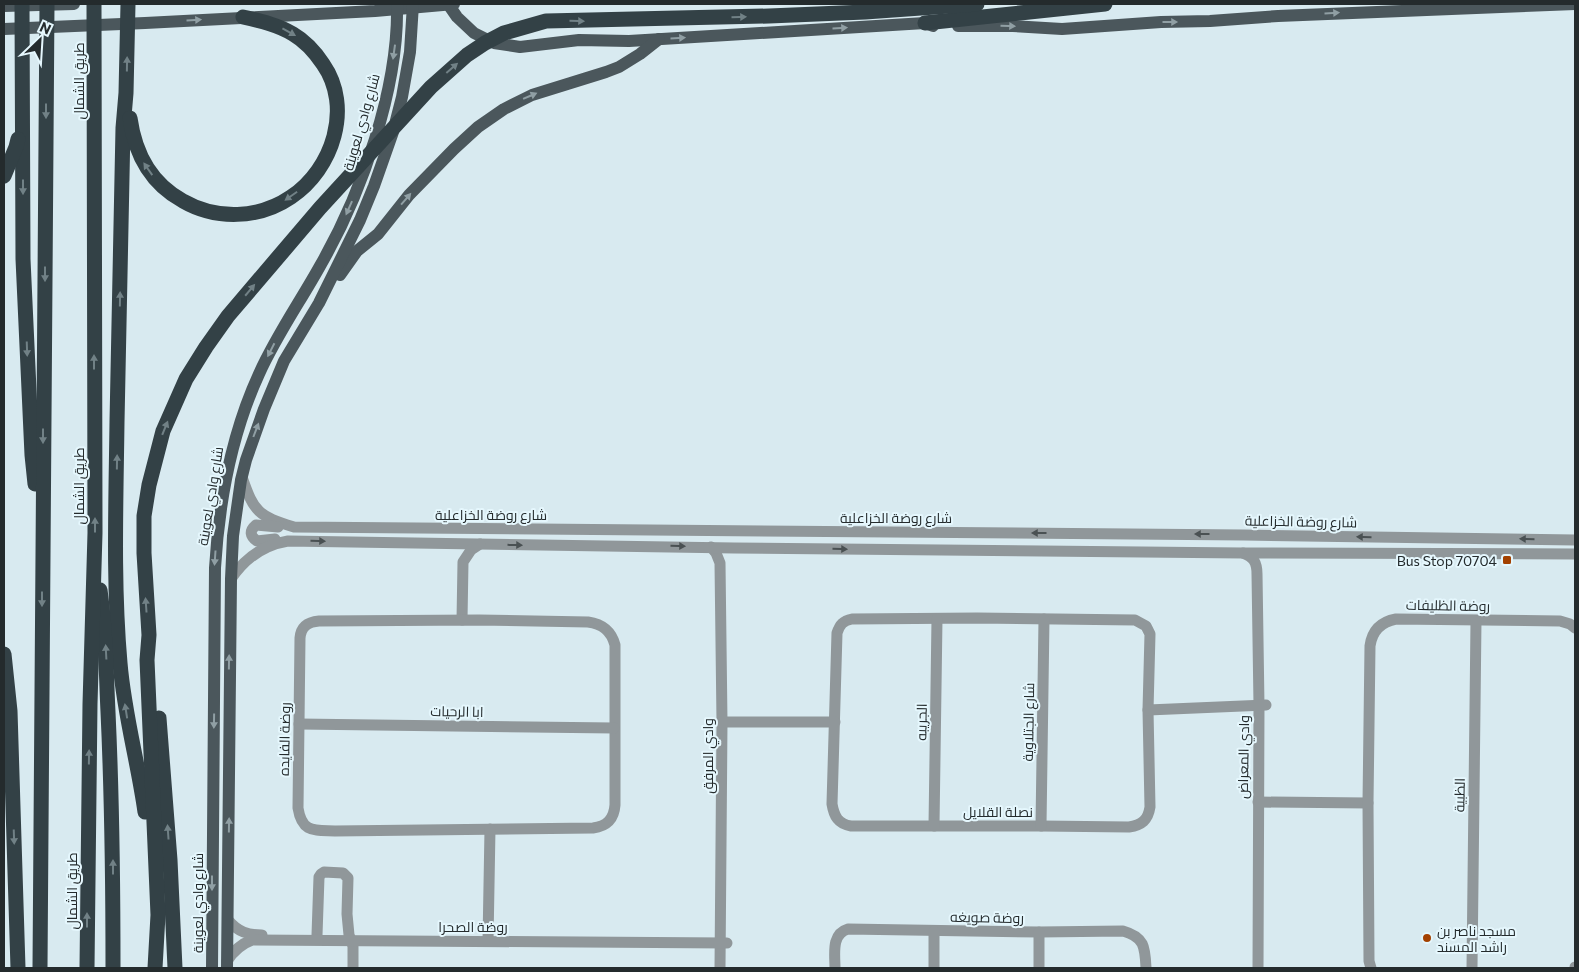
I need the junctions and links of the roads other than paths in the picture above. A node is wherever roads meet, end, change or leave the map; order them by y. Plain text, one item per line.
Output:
1 (22, 4) edge
2 (47, 4) edge
3 (74, 4) edge
4 (94, 4) edge
5 (128, 4) edge
6 (397, 4) edge
7 (413, 4) edge
8 (448, 4) edge
9 (454, 4) edge
10 (977, 4) edge
11 (1105, 4) edge
12 (1574, 4) edge
13 (5, 6) edge
14 (243, 17) junction
15 (925, 23) junction
16 (5, 29) edge
17 (659, 39) junction
18 (126, 93) junction
19 (22, 120) junction
20 (4, 176) edge
21 (319, 303) junction
22 (242, 477) junction
23 (43, 527) junction
24 (294, 527) junction
25 (1575, 540) edge
26 (298, 541) junction
27 (444, 544) junction
28 (480, 544) junction
29 (710, 547) junction
30 (734, 548) junction
31 (1243, 552) junction
32 (1273, 552) junction
33 (1575, 554) edge
34 (94, 555) junction
35 (462, 567) junction
36 (231, 580) junction
37 (937, 619) junction
38 (1044, 619) junction
39 (462, 620) junction
40 (1476, 621) junction
41 (1575, 628) edge
42 (149, 635) junction
43 (4, 654) edge
44 (1262, 705) junction
45 (1148, 710) junction
46 (725, 722) junction
47 (834, 722) junction
48 (299, 724) junction
49 (614, 728) junction
50 (1261, 802) junction
51 (1368, 803) junction
52 (934, 826) junction
53 (1041, 826) junction
54 (490, 829) junction
55 (158, 915) junction
56 (228, 920) junction
57 (934, 931) junction
58 (1039, 932) junction
59 (317, 935) junction
60 (350, 938) junction
61 (488, 939) junction
62 (724, 940) junction
63 (227, 965) edge
64 (18, 968) edge
65 (40, 968) edge
66 (87, 968) edge
67 (113, 968) edge
68 (156, 968) edge
69 (175, 968) edge
70 (212, 968) edge
71 (353, 968) edge
72 (720, 968) edge
73 (726, 968) edge
74 (835, 968) edge
75 (934, 968) edge
76 (1039, 968) edge
77 (1146, 968) edge
78 (1258, 968) edge
79 (1264, 968) edge
80 (1371, 968) edge
81 (1472, 968) edge

1 - 19 highway
2 -> 23 highway
3 - 13 main road
34 -> 4 highway, طريق الشمال
18 -> 5 highway
6 -> 70 main road, شارع وادي لعوينة
7 - 21 main road, شارع وادي لعوينة
8 - 17 main road
9 - 14 main road
42 -> 10 highway
11 - 15 highway
15 -> 12 main road
16 -> 14 main road
14 -> 18 highway
17 -> 15 main road
21 -> 17 main road
55 -> 18 highway
19 - 20 highway
19 -> 23 highway
22 -> 21 main road, شارع وادي لعوينة
22 - 24 street, شارع روضة الخزاعلية
22 - 36 main road, شارع وادي لعوينة
23 -> 65 highway
25 -> 24 street, شارع روضة الخزاعلية
24 - 26 street
26 -> 27 street
26 - 36 street
27 - 28 street
27 - 35 street
28 -> 29 street
28 - 35 street
29 - 30 street
29 - 46 street, وادي المرفق
30 -> 31 street
30 - 46 street, وادي المرفق
31 - 32 street
31 - 44 street, وادي المعراض
32 - 33 street
32 - 44 street, وادي المعراض
66 -> 34 highway, طريق الشمال
67 -> 34 highway
35 - 39 street
56 -> 36 main road, شارع وادي لعوينة
37 - 38 street, نصلة القلايل
37 - 47 street, نصلة القلايل
37 - 52 street, الجريبه
38 - 45 street, نصلة القلايل
38 - 53 street, شارع الجتلاوية
39 - 48 street, روضة الفايده
39 - 49 street, روضة الفايده
40 - 41 street, روضة الظليفات
40 - 51 street, روضة الظليفات
40 - 81 street, الظبية
42 - 55 highway
69 -> 42 highway
43 -> 64 highway
44 - 45 street
44 - 50 street, وادي المعراض
45 - 53 street, نصلة القلايل
46 - 47 street
46 - 62 street, وادي المرفق
47 - 52 street, نصلة القلايل
48 - 49 street, ابا الرحيات
48 - 54 street, روضة الفايده
49 - 54 street, روضة الفايده
50 - 51 street
50 - 78 street, وادي المعراض
50 - 79 street, وادي المعراض
51 - 80 street, روضة الظليفات
52 - 53 street, نصلة القلايل
54 - 61 street
55 - 68 highway
56 - 59 street, روضة الصحرا
56 - 63 main road, شارع وادي لعوينة
57 - 58 street, روضة صويغه
57 - 74 street, روضة صويغه
57 - 75 street
58 - 76 street
58 - 77 street, روضة صويغه
59 - 60 street, روضة الصحرا
59 - 60 street
60 - 61 street, روضة الصحرا
60 - 63 street, روضة الصحرا
60 - 71 street
61 - 62 street, روضة الصحرا
62 - 72 street, وادي المرفق
62 - 73 street, وادي المرفق

